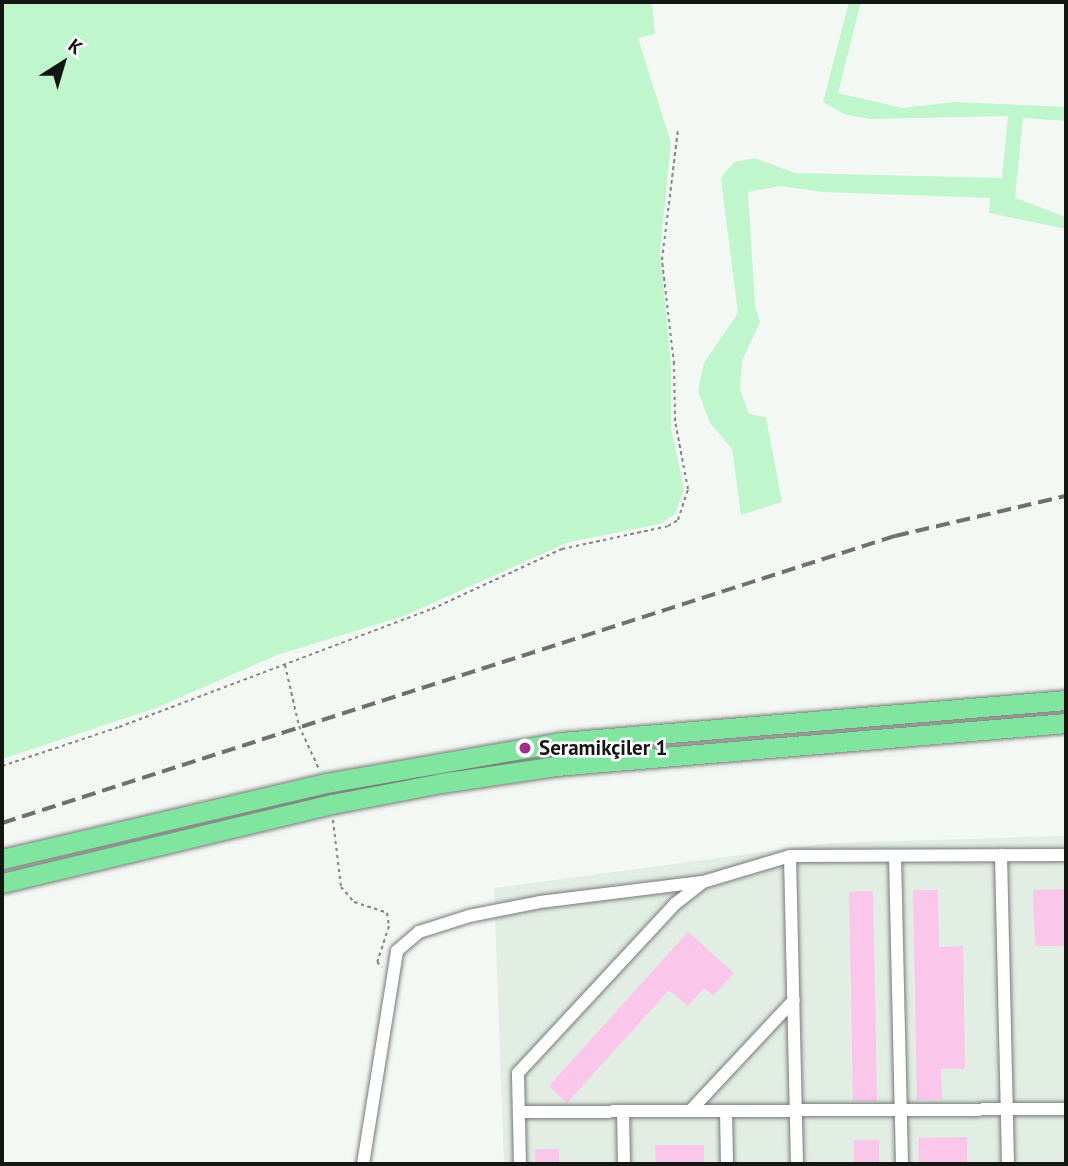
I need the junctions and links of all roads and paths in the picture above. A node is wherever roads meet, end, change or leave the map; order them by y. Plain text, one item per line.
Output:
1 (678, 130) dead end
2 (285, 664) junction
3 (1066, 701) edge
4 (1066, 723) edge
5 (2, 766) edge
6 (326, 783) junction
7 (331, 804) junction
8 (1001, 855) junction
9 (1066, 855) edge
10 (790, 856) junction
11 (895, 856) junction
12 (2, 859) edge
13 (703, 882) junction
14 (2, 883) edge
15 (390, 975) junction
16 (794, 1000) junction
17 (1006, 1109) junction
18 (1066, 1109) edge
19 (901, 1110) junction
20 (623, 1111) junction
21 (691, 1111) junction
22 (726, 1111) junction
23 (796, 1111) junction
24 (519, 1112) junction
25 (363, 1164) edge
26 (520, 1164) edge
27 (624, 1164) edge
28 (727, 1164) edge
29 (797, 1164) edge
30 (902, 1164) edge
31 (1008, 1164) edge

1 - 2 path
2 - 5 path
2 - 6 path
3 - 6 highway
4 - 7 highway
6 - 12 highway
7 - 14 highway
7 - 15 path
8 - 9 street
8 - 11 street
8 - 17 street
10 - 11 street
10 - 13 street
10 - 16 street
11 - 19 street
13 - 15 street
13 - 24 street
15 - 25 street
16 - 21 street
16 - 23 street
17 - 18 street
17 - 19 street
17 - 31 street
19 - 23 street
19 - 30 street
20 - 21 street
20 - 24 street
20 - 27 street
21 - 22 street
22 - 23 street
22 - 28 street
23 - 29 street
24 - 26 street

